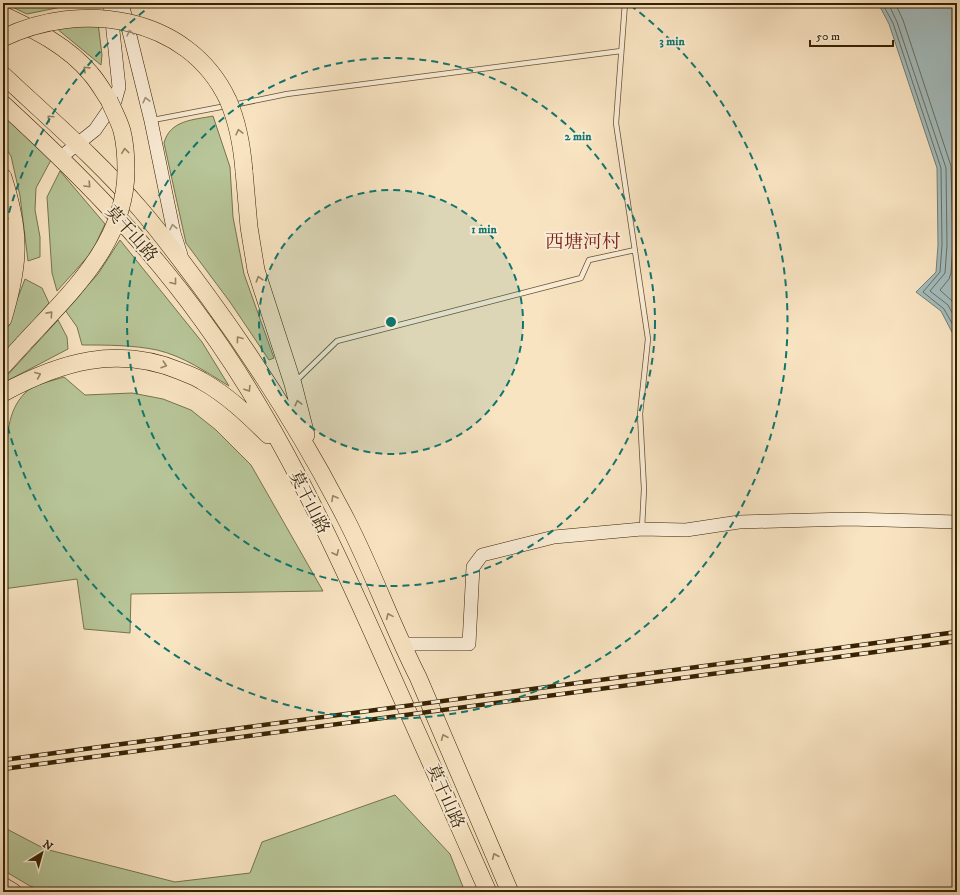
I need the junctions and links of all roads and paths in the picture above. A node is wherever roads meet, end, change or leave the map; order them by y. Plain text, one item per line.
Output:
1 (110, 3) edge
2 (122, 3) edge
3 (626, 3) edge
4 (3, 15) edge
5 (3, 38) edge
6 (621, 51) junction
7 (3, 75) edge
8 (3, 104) edge
9 (151, 121) junction
10 (78, 144) junction
11 (61, 156) junction
12 (3, 177) edge
13 (635, 250) junction
14 (184, 264) junction
15 (3, 319) edge
16 (3, 366) edge
17 (293, 384) junction
18 (3, 393) edge
19 (283, 450) junction
20 (310, 454) junction
21 (957, 522) edge
22 (642, 529) junction
23 (401, 644) junction
24 (3, 886) edge
25 (14, 892) edge
26 (488, 892) edge
27 (510, 892) edge

1 - 10 street
9 -> 2 street, 莫干山路
3 - 6 lane
16 -> 4 highway, bridge
17 -> 5 highway, bridge
6 - 9 lane
6 - 13 lane
10 -> 7 highway, 莫干山路
8 - 11 highway, 莫干山路
14 -> 9 street, 莫干山路
10 - 11 street
10 - 14 highway, 莫干山路
11 -> 19 highway, 莫干山路
12 - 15 highway
13 - 17 lane
13 - 22 lane
20 -> 14 highway, 莫干山路
20 -> 17 highway
18 -> 19 highway
19 -> 26 highway, 莫干山路
23 -> 20 highway, 莫干山路
21 - 22 street
22 - 23 street
27 -> 23 highway, 莫干山路
24 - 25 highway

